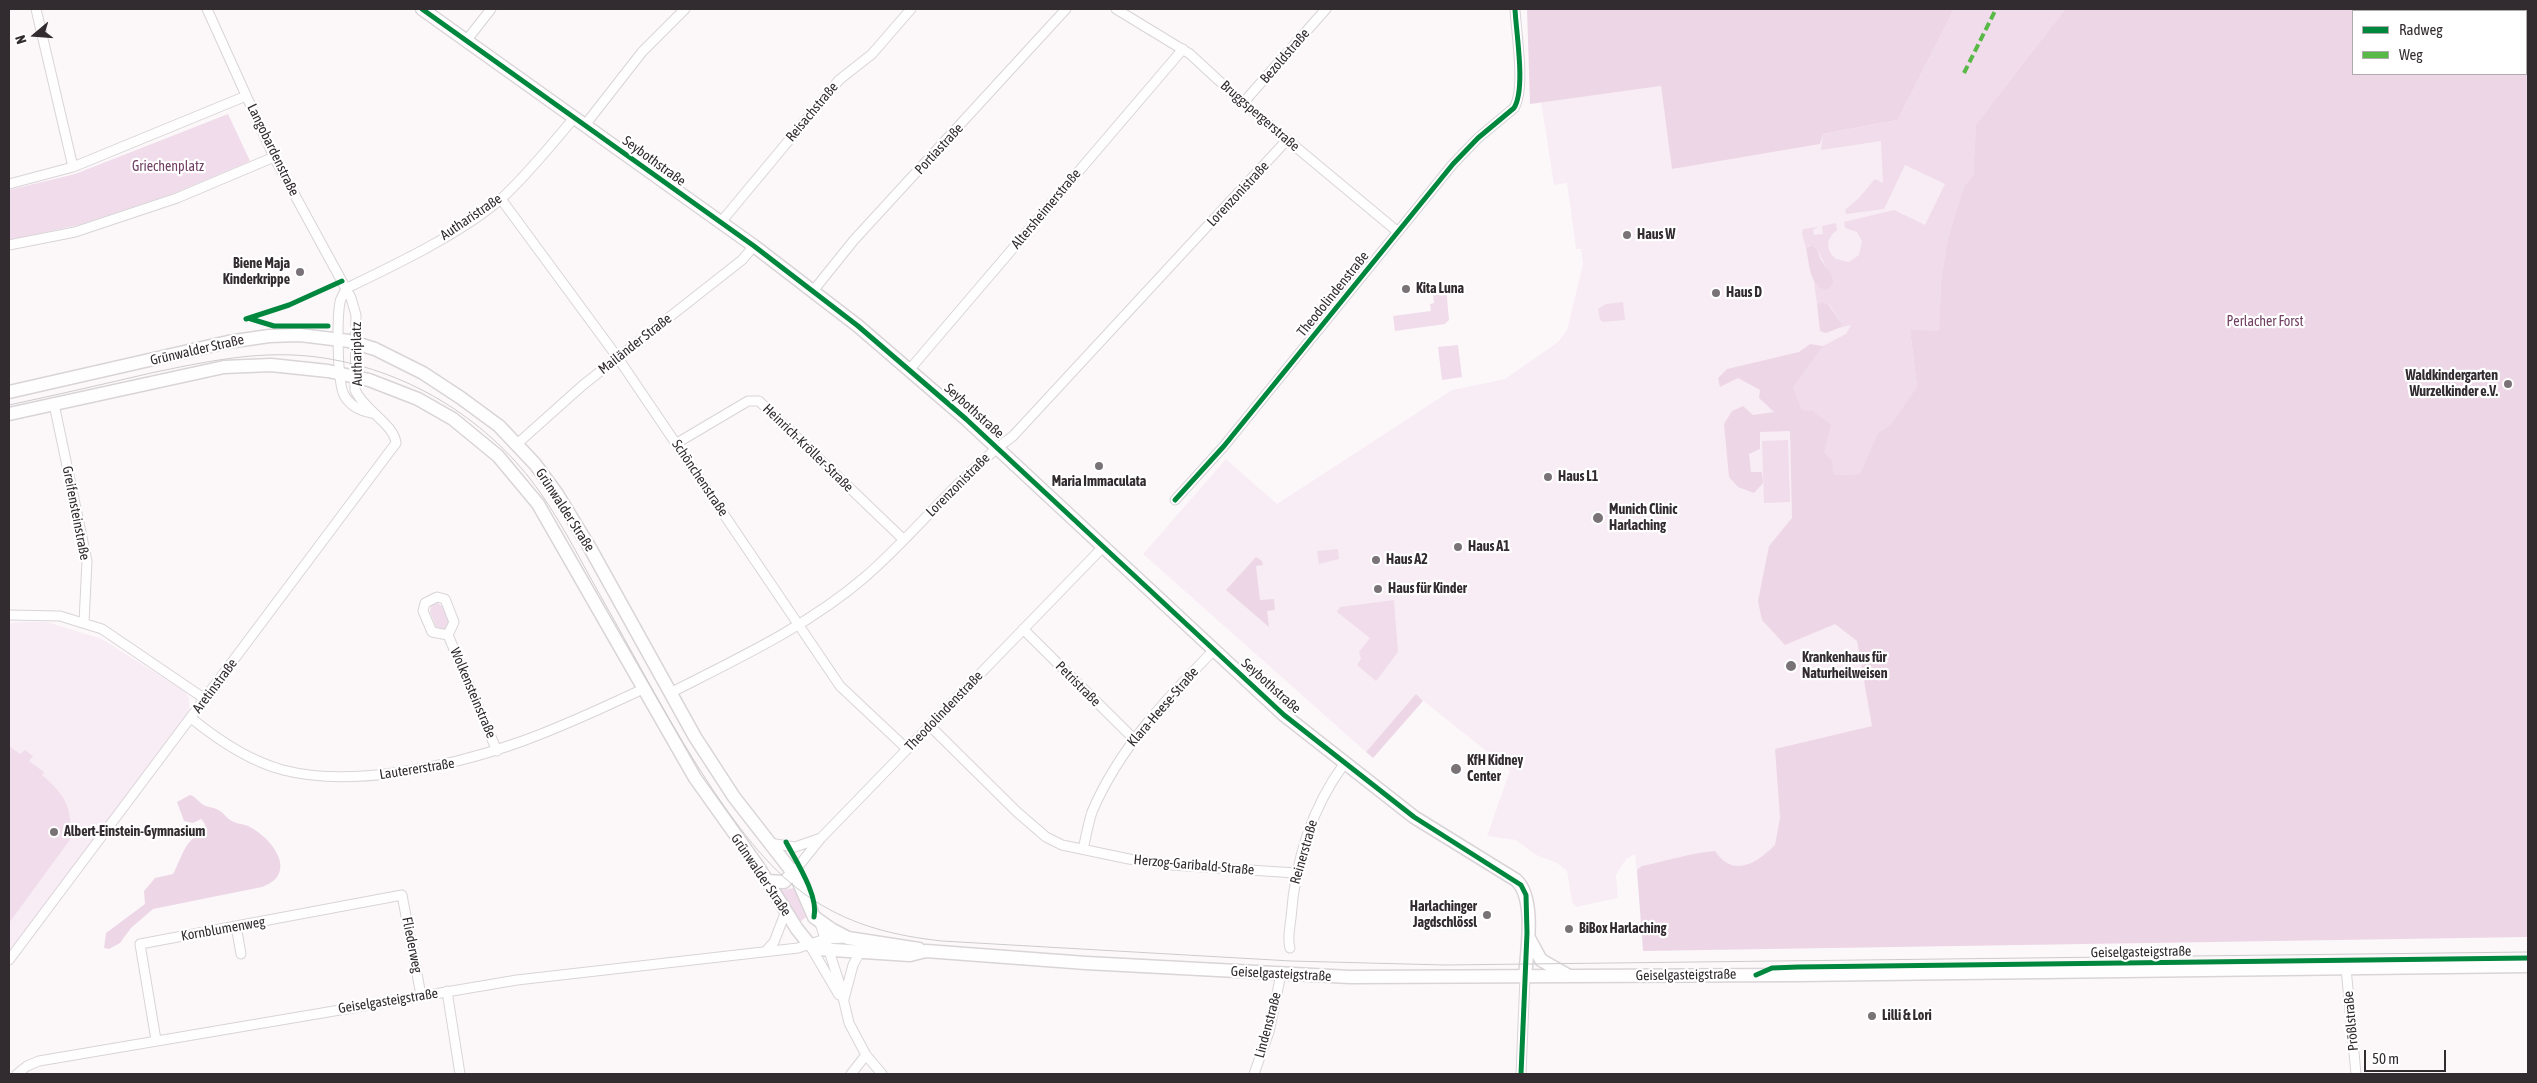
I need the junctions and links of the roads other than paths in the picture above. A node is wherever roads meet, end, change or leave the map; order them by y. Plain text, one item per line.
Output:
1 (36, 9) edge
2 (207, 9) edge
3 (422, 9) edge
4 (491, 9) edge
5 (685, 9) edge
6 (911, 9) edge
7 (1066, 9) edge
8 (1326, 9) edge
9 (1515, 9) edge
10 (1123, 10) edge
11 (466, 41) junction
12 (1183, 50) junction
13 (246, 96) junction
14 (1243, 103) junction
15 (580, 122) junction
16 (1287, 140) junction
17 (274, 157) junction
18 (73, 167) junction
19 (9, 184) edge
20 (501, 199) junction
21 (720, 222) junction
22 (1398, 232) junction
23 (9, 245) edge
24 (754, 246) junction
25 (346, 288) junction
26 (812, 291) junction
27 (340, 340) junction
28 (356, 343) junction
29 (618, 358) junction
30 (910, 369) junction
31 (340, 373) junction
32 (356, 376) junction
33 (9, 392) edge
34 (54, 404) junction
35 (372, 413) junction
36 (9, 414) edge
37 (677, 443) junction
38 (517, 444) junction
39 (998, 447) junction
40 (1175, 500) dead end
41 (903, 540) junction
42 (1104, 546) junction
43 (9, 615) edge
44 (84, 622) junction
45 (799, 624) junction
46 (1023, 629) junction
47 (448, 636) dead end
48 (1214, 650) junction
49 (644, 689) junction
50 (670, 693) junction
51 (205, 698) junction
52 (191, 718) junction
53 (930, 726) junction
54 (1133, 738) junction
55 (907, 749) junction
56 (497, 752) junction
57 (1344, 764) junction
58 (822, 838) junction
59 (769, 843) junction
60 (1083, 849) junction
61 (794, 873) junction
62 (1296, 873) junction
63 (766, 881) junction
64 (402, 895) joint
65 (786, 911) junction
66 (820, 923) junction
67 (236, 926) junction
68 (1527, 933) junction
69 (848, 938) junction
70 (809, 944) junction
71 (827, 945) junction
72 (1290, 948) dead end
73 (926, 951) junction
74 (765, 952) junction
75 (860, 952) junction
76 (241, 954) dead end
77 (9, 960) edge
78 (2528, 966) edge
79 (2346, 968) junction
80 (1281, 974) junction
81 (1525, 977) junction
82 (1571, 977) junction
83 (447, 991) junction
84 (421, 995) junction
85 (843, 1002) junction
86 (156, 1040) junction
87 (866, 1055) junction
88 (16, 1074) edge
89 (460, 1074) edge
90 (851, 1074) edge
91 (882, 1074) edge
92 (1254, 1074) edge
93 (1521, 1074) edge
94 (2356, 1074) edge

1 - 18 street
2 - 13 street, Langobardenstraße
3 - 11 main road, Seybothstraße
4 - 11 street
5 - 15 street, Autharistraße
6 - 21 street, Reisachstraße
7 - 26 street, Portiastraße
8 - 14 street, Bezoldstraße
9 - 22 street, Theodolindenstraße
10 - 12 street, Bruggspergerstraße
11 - 15 main road, Seybothstraße
12 - 14 street, Bruggspergerstraße
12 - 30 street, Altersheimerstraße
13 - 17 street, Langobardenstraße
13 - 18 street
14 - 16 street, Bruggspergerstraße
15 - 20 street, Autharistraße
15 - 21 main road, Seybothstraße
16 - 22 street, Bruggspergerstraße
16 - 39 street, Lorenzonistraße
17 - 23 street
17 - 25 street, Langobardenstraße
18 - 19 street
20 - 25 street, Autharistraße
20 - 29 street, Schönchenstraße
21 - 24 main road, Seybothstraße
22 - 40 street, Theodolindenstraße
24 - 26 main road, Seybothstraße
24 - 29 street, Mailänder Straße
25 - 27 street, Authariplatz
25 - 28 street, Authariplatz
26 - 30 main road, Seybothstraße
27 - 28 main road, Grünwalder Straße
27 - 31 street, Authariplatz
27 - 33 main road, Grünwalder Straße
28 - 32 street, Authariplatz
28 - 38 main road, Grünwalder Straße
29 - 37 street, Schönchenstraße
29 - 38 street, Mailänder Straße
30 - 39 main road, Seybothstraße
31 - 32 main road, Grünwalder Straße
31 - 34 main road, Grünwalder Straße
31 - 35 street, Authariplatz
32 - 35 street, Authariplatz
32 - 49 main road, Grünwalder Straße
34 - 36 main road, Grünwalder Straße
34 - 44 street, Greifensteinstraße
35 - 51 street, Aretinstraße
37 - 41 street, Heinrich-Kröller-Straße
37 - 45 street, Schönchenstraße
38 - 50 main road, Grünwalder Straße
39 - 41 street, Lorenzonistraße
39 - 42 main road, Seybothstraße
41 - 45 street, Lorenzonistraße
42 - 46 street, Theodolindenstraße
42 - 48 main road, Seybothstraße
43 - 44 street
44 - 51 street
45 - 50 street, Lorenzonistraße
45 - 55 street, Schönchenstraße
46 - 53 street, Theodolindenstraße
46 - 54 street, Petristraße
47 - 56 street, Wolkensteinstraße
48 - 54 street, Klara-Heese-Straße
48 - 57 main road, Seybothstraße
49 - 56 street, Lautererstraße
49 - 63 main road, Grünwalder Straße
50 - 59 main road, Grünwalder Straße
51 - 52 street, Aretinstraße
52 - 56 street, Lautererstraße
52 - 77 street, Aretinstraße
53 - 55 street, Theodolindenstraße
53 - 60 street, Herzog-Garibald-Straße
54 - 60 street, Klara-Heese-Straße
55 - 58 street, Theodolindenstraße
57 - 62 street, Reinerstraße
57 - 68 main road, Seybothstraße
58 - 59 street, Theodolindenstraße
58 - 61 street
59 - 61 main road, Grünwalder Straße
60 - 62 street, Herzog-Garibald-Straße
61 - 63 main road
61 - 66 main road, Grünwalder Straße
62 - 72 street, Reinerstraße
63 - 65 main road, Grünwalder Straße
64 - 67 street, Kornblumenweg
64 - 84 street, Fliederweg
65 - 70 main road, Grünwalder Straße
65 - 74 street
66 - 69 main road, Grünwalder Straße
66 - 71 street
67 - 76 street
67 - 86 street, Kornblumenweg
68 - 81 main road
68 - 82 main road
69 - 71 street, Geiselgasteigstraße
69 - 73 main road, Grünwalder Straße
70 - 71 main road, Geiselgasteigstraße
70 - 74 street, Geiselgasteigstraße
70 - 85 street
71 - 75 main road, Geiselgasteigstraße
71 - 85 street
73 - 75 main road, Geiselgasteigstraße
73 - 80 main road, Geiselgasteigstraße
74 - 83 street, Geiselgasteigstraße
75 - 85 street
78 - 79 main road, Geiselgasteigstraße
79 - 82 main road, Geiselgasteigstraße
79 - 94 street, Prößlstraße
80 - 81 main road, Geiselgasteigstraße
80 - 92 street, Lindenstraße
81 - 82 main road, Geiselgasteigstraße
81 - 93 street
83 - 84 street, Geiselgasteigstraße
83 - 89 street
84 - 86 street, Geiselgasteigstraße
85 - 87 street
86 - 88 street, Geiselgasteigstraße
87 - 90 street
87 - 91 street

